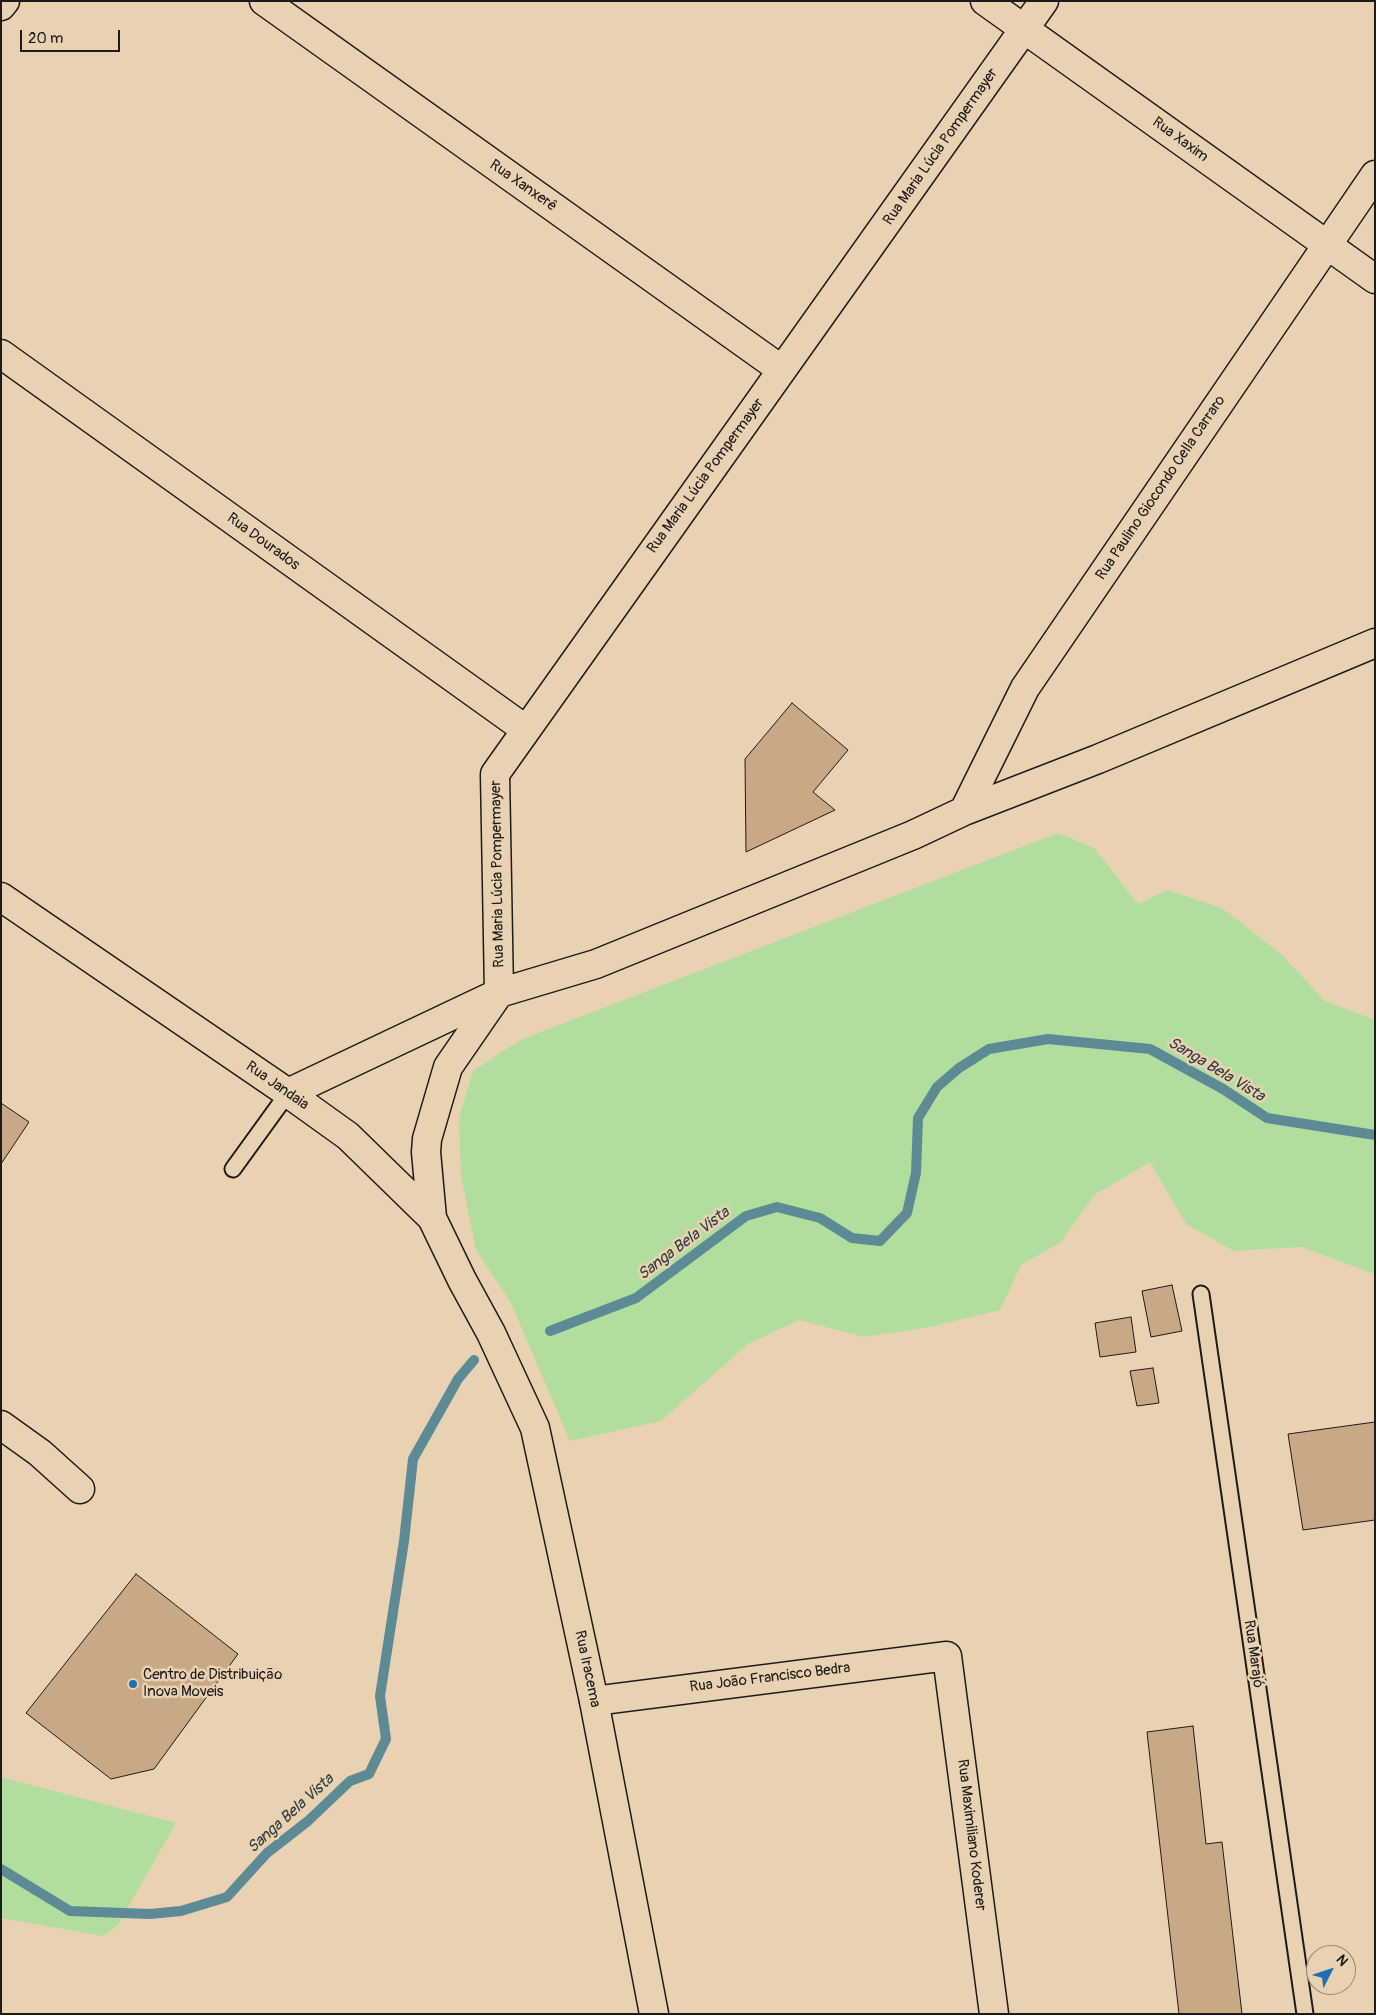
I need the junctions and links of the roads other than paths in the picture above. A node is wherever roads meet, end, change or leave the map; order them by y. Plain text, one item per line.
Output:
1 (5, 1) edge
2 (264, 1) edge
3 (985, 1) edge
4 (1044, 1) edge
5 (1, 6) edge
6 (1025, 29) junction
7 (1375, 175) edge
8 (1326, 244) junction
9 (1375, 280) edge
10 (1, 354) edge
11 (782, 370) junction
12 (1375, 642) edge
13 (525, 729) junction
14 (964, 811) junction
15 (1, 897) edge
16 (499, 993) junction
17 (288, 1093) junction
18 (233, 1169) dead end
19 (432, 1218) junction
20 (1201, 1294) dead end
21 (491, 1333) joint
22 (1, 1425) edge
23 (80, 1489) dead end
24 (947, 1656) joint
25 (594, 1701) junction
26 (654, 2014) edge
27 (994, 2014) edge
28 (1305, 2014) edge

1 - 5 street
2 - 11 street, Rua Xanxerê
3 - 6 street, Rua Xaxim
4 - 6 street, Rua Maria Lúcia Pompermayer
6 - 8 street, Rua Xaxim
6 - 11 street, Rua Maria Lúcia Pompermayer
7 - 8 street, Rua Paulino Giocondo Cella Carraro
8 - 9 street, Rua Xaxim
8 - 14 street, Rua Paulino Giocondo Cella Carraro
10 - 13 street, Rua Dourados
11 - 13 street, Rua Maria Lúcia Pompermayer
12 - 14 street
13 - 16 street, Rua Maria Lúcia Pompermayer
14 - 16 street
15 - 17 street, Rua Jandaia
16 - 17 street
16 - 19 street
17 - 18 lane
17 - 19 street, Rua Jandaia
19 - 21 street, Rua Jandaia
20 - 28 lane, Rua Marajó
21 - 25 street, Rua Iracema
22 - 23 street
24 - 25 street, Rua João Francisco Bedra
24 - 27 street, Rua Maximiliano Koderer
25 - 26 street, Rua Iracema

